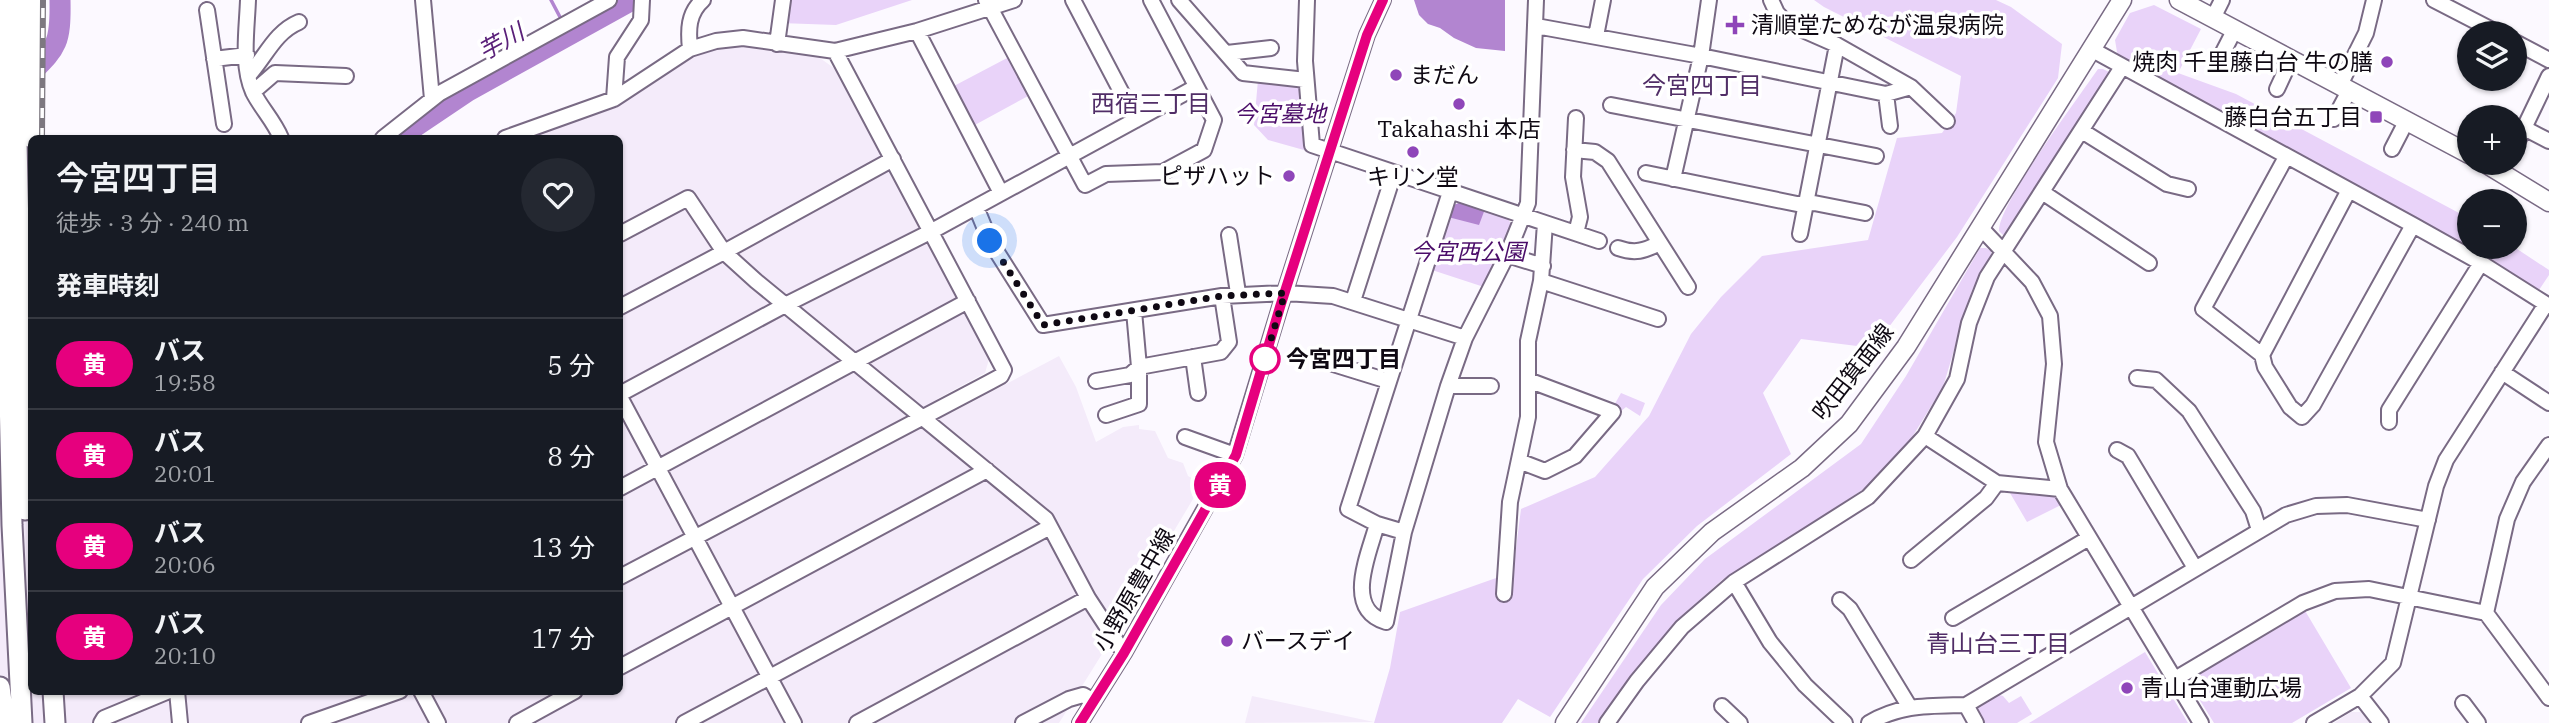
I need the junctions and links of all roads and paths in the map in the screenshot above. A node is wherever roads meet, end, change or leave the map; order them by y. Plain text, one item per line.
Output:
1 (14, 0) edge
2 (33, 0) edge
3 (248, 0) edge
4 (423, 0) edge
5 (609, 0) edge
6 (703, 0) edge
7 (783, 0) edge
8 (1014, 0) edge
9 (1073, 0) edge
10 (1151, 0) edge
11 (1179, 0) edge
12 (1307, 0) edge
13 (1383, 0) edge
14 (1536, 0) edge
15 (1603, 0) edge
16 (1709, 0) edge
17 (1771, 0) edge
18 (2122, 0) edge
19 (2179, 0) edge
20 (2222, 0) edge
21 (2374, 0) edge
22 (2434, 0) edge
23 (644, 1) edge
24 (0, 2) edge
25 (987, 3) edge
26 (207, 10) dead end
27 (2213, 18) junction
28 (2475, 21) edge
29 (299, 22) dead end
30 (1536, 26) junction
31 (2235, 29) junction
32 (917, 31) junction
33 (1596, 36) junction
34 (778, 44) junction
35 (1837, 45) junction
36 (1271, 48) dead end
37 (2527, 48) edge
38 (690, 49) junction
39 (2091, 50) junction
40 (835, 51) junction
41 (1227, 53) junction
42 (247, 55) junction
43 (1700, 56) junction
44 (2291, 58) junction
45 (214, 59) junction
46 (2219, 60) dead end
47 (2549, 60) edge
48 (2122, 67) junction
49 (248, 75) junction
50 (346, 76) dead end
51 (2549, 76) edge
52 (1306, 80) junction
53 (1828, 83) junction
54 (1196, 87) junction
55 (1911, 87) junction
56 (2344, 88) junction
57 (2277, 89) dead end
58 (253, 92) junction
59 (1886, 94) junction
60 (432, 99) junction
61 (614, 99) junction
62 (1611, 105) dead end
63 (1576, 118) dead end
64 (10, 120) junction
65 (1136, 120) junction
66 (1686, 120) junction
67 (2335, 120) dead end
68 (2407, 120) junction
69 (1947, 121) dead end
70 (2527, 122) edge
71 (224, 124) dead end
72 (1890, 126) dead end
73 (2527, 130) edge
74 (2082, 131) junction
75 (32, 135) edge
76 (280, 135) edge
77 (387, 135) edge
78 (513, 135) edge
79 (2549, 141) edge
80 (1817, 144) junction
81 (2457, 147) edge
82 (2393, 149) dead end
83 (1574, 150) junction
84 (1330, 152) junction
85 (1876, 156) dead end
86 (2286, 156) junction
87 (1068, 157) junction
88 (893, 159) junction
89 (1394, 173) junction
90 (1646, 173) dead end
91 (2514, 175) edge
92 (1673, 179) junction
93 (2188, 189) dead end
94 (2348, 190) junction
95 (1450, 192) junction
96 (2042, 192) junction
97 (1001, 193) junction
98 (2549, 202) edge
99 (1806, 204) junction
100 (976, 207) junction
101 (1865, 213) dead end
102 (1522, 217) junction
103 (1545, 223) junction
104 (2413, 225) junction
105 (1980, 227) junction
106 (932, 231) junction
107 (623, 232) edge
108 (1576, 233) junction
109 (1800, 234) dead end
110 (1229, 235) dead end
111 (1599, 241) dead end
112 (1660, 243) junction
113 (1618, 248) dead end
114 (2004, 251) junction
115 (724, 252) junction
116 (1507, 255) junction
117 (2149, 263) dead end
118 (2481, 263) junction
119 (1542, 274) junction
120 (1688, 287) dead end
121 (1238, 293) junction
122 (1285, 293) junction
123 (1222, 296) junction
124 (968, 301) junction
125 (1353, 301) junction
126 (623, 305) edge
127 (785, 305) junction
128 (2548, 305) edge
129 (1134, 311) junction
130 (1409, 319) junction
131 (1658, 319) dead end
132 (1465, 338) junction
133 (2262, 355) junction
134 (1193, 357) junction
135 (854, 361) junction
136 (1333, 363) dead end
137 (1139, 367) junction
138 (2502, 372) junction
139 (2137, 378) dead end
140 (1528, 380) junction
141 (1096, 381) dead end
142 (1388, 381) junction
143 (1448, 386) junction
144 (1491, 386) dead end
145 (1198, 393) dead end
146 (623, 394) edge
147 (623, 402) edge
148 (2549, 403) edge
149 (16, 406) junction
150 (1105, 415) dead end
151 (921, 416) junction
152 (2389, 422) dead end
153 (1185, 436) dead end
154 (1925, 436) junction
155 (2549, 445) edge
156 (2117, 450) dead end
157 (1236, 455) junction
158 (1519, 461) junction
159 (657, 468) junction
160 (987, 470) junction
161 (1997, 483) junction
162 (623, 486) edge
163 (2060, 489) junction
164 (2428, 520) junction
165 (1377, 524) junction
166 (1050, 527) junction
167 (2259, 530) junction
168 (1404, 532) junction
169 (694, 537) junction
170 (2089, 538) junction
171 (1911, 560) dead end
172 (2195, 568) junction
173 (623, 575) edge
174 (1734, 582) junction
175 (1504, 594) dead end
176 (2411, 597) junction
177 (1088, 598) junction
178 (1840, 600) dead end
179 (732, 607) junction
180 (28, 608) edge
181 (2132, 609) junction
182 (2486, 613) junction
183 (1952, 618) dead end
184 (1124, 653) junction
185 (623, 665) edge
186 (769, 677) junction
187 (2175, 679) junction
188 (0, 687) edge
189 (33, 695) edge
190 (46, 695) edge
191 (53, 695) edge
192 (159, 695) edge
193 (177, 695) edge
194 (389, 695) edge
195 (423, 695) edge
196 (568, 695) edge
197 (2360, 696) junction
198 (2549, 698) edge
199 (1094, 701) junction
200 (2463, 703) dead end
201 (1966, 705) junction
202 (1722, 706) dead end
203 (1909, 706) junction
204 (5, 723) edge
205 (22, 723) edge
206 (35, 723) edge
207 (48, 723) edge
208 (55, 723) edge
209 (101, 723) edge
210 (180, 723) edge
211 (309, 723) edge
212 (438, 723) edge
213 (517, 723) edge
214 (684, 723) edge
215 (793, 723) edge
216 (857, 723) edge
217 (1023, 723) edge
218 (1080, 723) edge
219 (1565, 723) edge
220 (1607, 723) edge
221 (1740, 723) edge
222 (1845, 723) edge
223 (1869, 723) edge
224 (1976, 723) edge
225 (2201, 723) edge
226 (2314, 723) edge
227 (2381, 723) edge
228 (2478, 723) edge

1 - 64 highway
2 - 75 highway
3 - 42 street
4 - 60 street
5 - 60 street
6 - 38 street
7 - 34 street
8 - 25 street
9 - 65 street
10 - 54 street
11 - 41 street
12 - 52 street
13 - 84 street, 小野原豊中線
14 - 30 street
15 - 33 street
16 - 43 street
17 - 35 street
18 - 39 main road, 吹田箕面線
19 - 27 main road
20 - 27 street
21 - 56 street
22 - 28 street
23 - 61 street
24 - 64 highway
25 - 32 street
25 - 87 street
26 - 45 street
27 - 31 main road
29 - 49 street
30 - 33 street
30 - 102 street
31 - 44 main road
31 - 46 street
32 - 40 street
32 - 97 street
33 - 43 street
34 - 38 street
34 - 40 street
35 - 53 street
35 - 55 street
36 - 41 street
37 - 47 street
38 - 61 street
39 - 48 street
39 - 105 main road, 吹田箕面線
40 - 88 street
41 - 52 street
42 - 45 street
42 - 49 street
43 - 53 street
43 - 66 street
44 - 56 main road
44 - 57 street
45 - 71 street
48 - 74 street
48 - 86 street
49 - 58 street
50 - 58 street
51 - 70 street
52 - 84 street
53 - 59 street
53 - 80 street
54 - 65 street
54 - 87 street
55 - 59 street
55 - 69 street
56 - 67 street
56 - 68 main road
58 - 76 street
59 - 72 street
60 - 77 street
61 - 78 street
62 - 66 street
63 - 83 street
64 - 149 highway
65 - 87 street
66 - 80 street
66 - 92 street
68 - 81 main road
68 - 82 street
73 - 79 street
74 - 93 street
74 - 96 street
80 - 85 street
80 - 99 street
83 - 108 street
83 - 112 street
84 - 89 street
84 - 122 street, 小野原豊中線
86 - 94 street
86 - 133 street
87 - 97 street
88 - 106 street
88 - 115 street
89 - 95 street
89 - 125 street
90 - 92 street
91 - 98 main road
92 - 99 street
94 - 104 street
94 - 133 street
95 - 102 street
95 - 130 street
96 - 114 street
96 - 117 street
97 - 100 street
99 - 101 street
99 - 109 street
100 - 106 street
100 - 129 street
102 - 103 street
102 - 116 street
103 - 108 street
103 - 119 street
104 - 118 street
104 - 133 street
105 - 114 street
105 - 219 main road, 吹田箕面線
106 - 124 street
106 - 127 street
107 - 115 street
108 - 111 street
110 - 121 street
112 - 113 street
112 - 120 street
114 - 154 street
114 - 163 street
115 - 126 street
115 - 127 street
116 - 119 street
116 - 132 street
118 - 128 street
118 - 152 street
119 - 131 street
119 - 140 street
121 - 122 street
121 - 123 street
122 - 125 street
122 - 157 street, 小野原豊中線
123 - 129 street
123 - 134 street
124 - 135 street
124 - 151 street
125 - 130 street
127 - 135 street
127 - 146 street
128 - 138 street
129 - 137 street
130 - 132 street
130 - 142 street
132 - 143 street
134 - 137 street
134 - 145 street
135 - 151 street
135 - 159 street
136 - 142 street
137 - 141 street
137 - 150 street
138 - 148 street
138 - 164 street
139 - 167 street
140 - 158 street
140 - 158 street
142 - 165 street
143 - 144 street
143 - 168 street
147 - 159 street
149 - 180 highway
149 - 205 highway
151 - 160 street
151 - 169 street
153 - 157 street
154 - 161 street
154 - 174 street
155 - 182 street
156 - 172 street
157 - 184 street, 小野原豊中線
158 - 175 street
159 - 162 street
159 - 169 street
160 - 166 street
160 - 179 street
161 - 163 street
161 - 171 street
163 - 170 street
164 - 167 street
164 - 176 street
165 - 168 street
165 - 168 street
166 - 177 street
166 - 186 street
167 - 172 street
169 - 173 street
169 - 179 street
170 - 181 street
170 - 183 street
172 - 181 street
174 - 220 street
174 - 222 street
176 - 182 street
176 - 187 street
176 - 197 street
177 - 184 street
177 - 216 street
178 - 203 street
179 - 185 street
179 - 186 street
181 - 187 street
181 - 201 street
182 - 198 street
184 - 199 street, 小野原豊中線
186 - 214 street
186 - 215 street
187 - 225 street
188 - 204 highway
189 - 206 highway
190 - 207 highway
191 - 208 highway
192 - 209 street
193 - 210 street
194 - 211 street
195 - 212 street
196 - 213 street
197 - 226 street
197 - 227 street
199 - 217 street
199 - 218 street, 小野原豊中線
200 - 228 street
201 - 203 street
201 - 224 street
202 - 221 street
203 - 223 street

